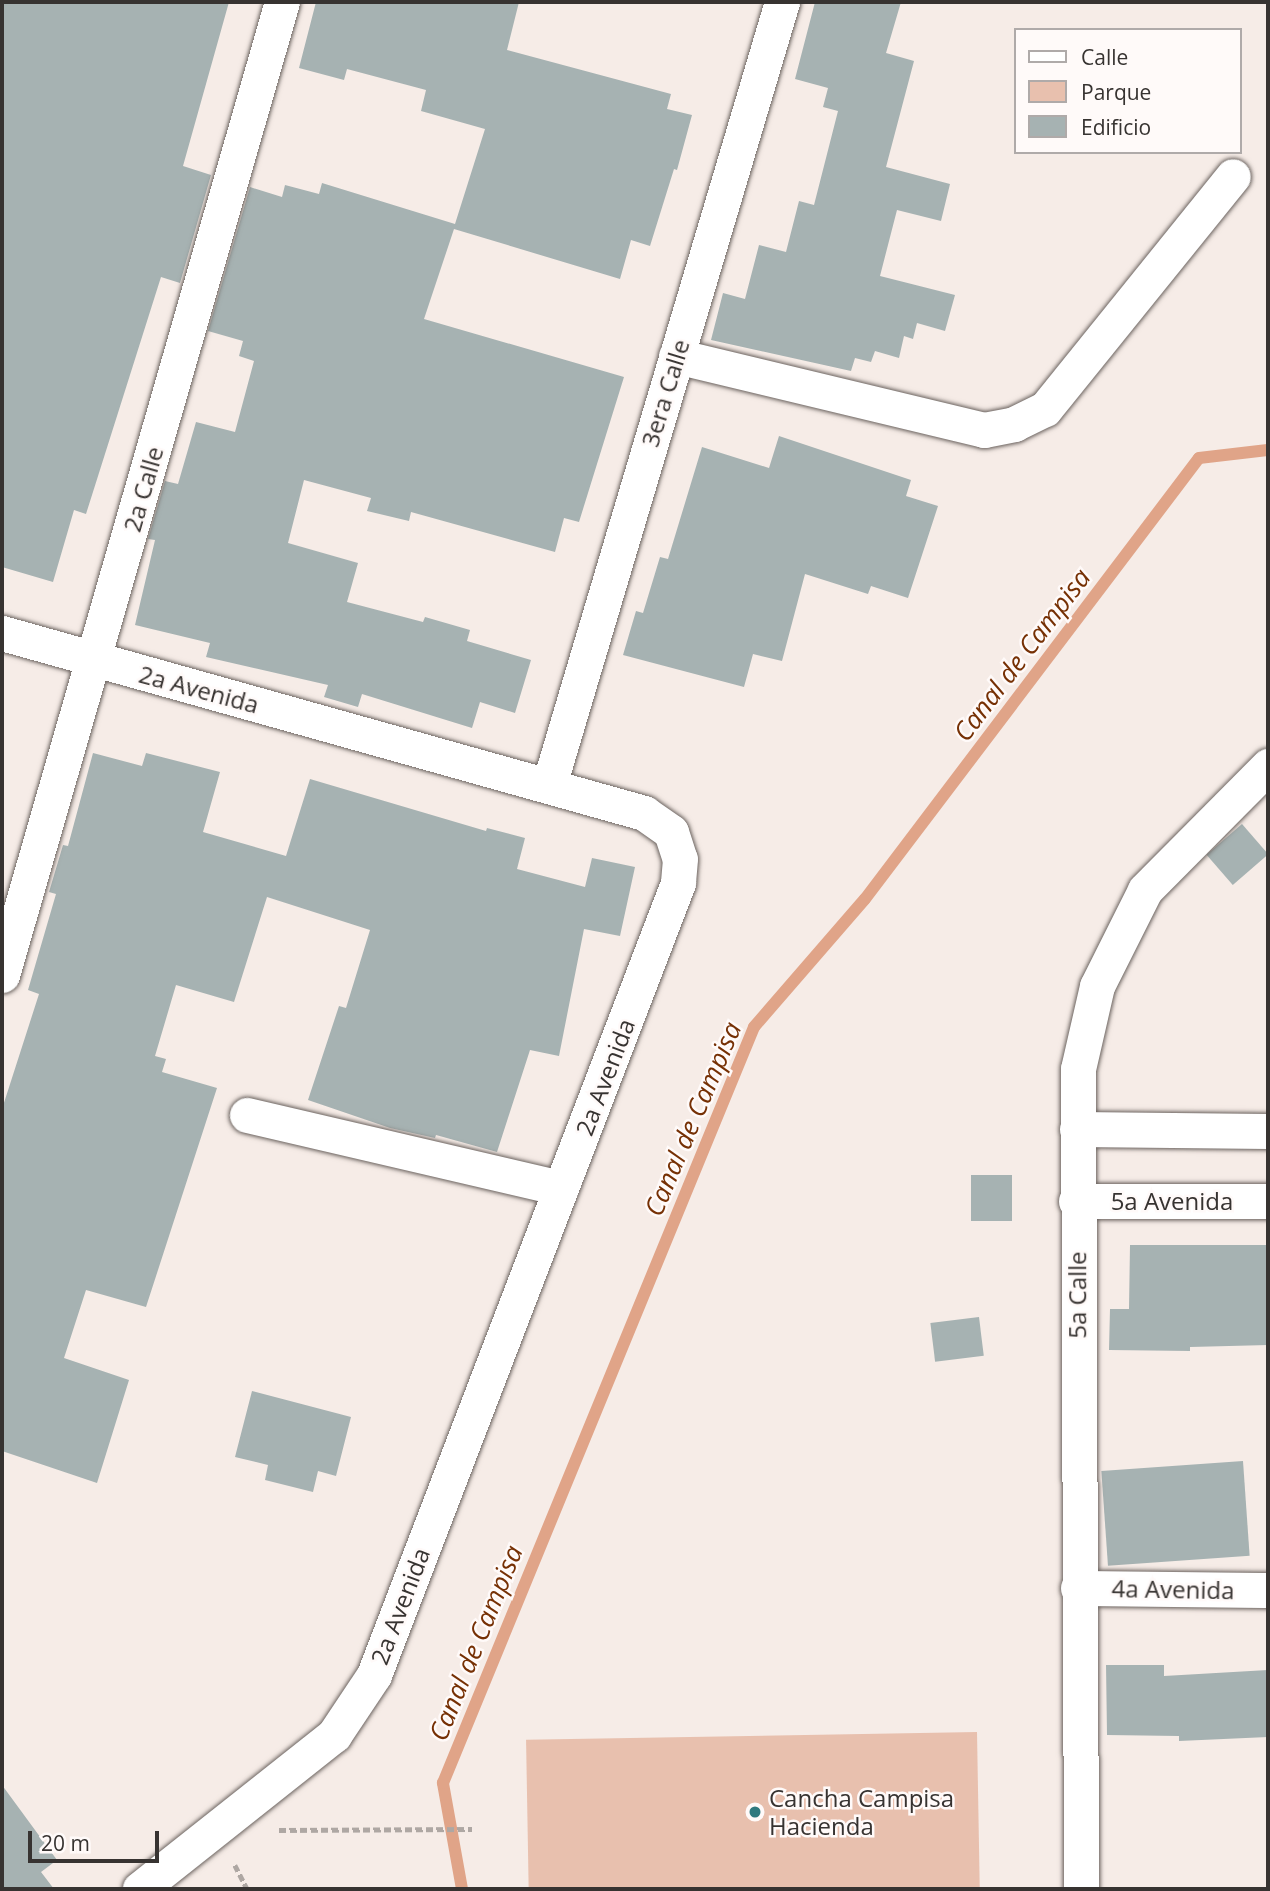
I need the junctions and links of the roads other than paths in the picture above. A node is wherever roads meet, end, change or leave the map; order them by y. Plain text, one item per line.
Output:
1 (282, 2) edge
2 (782, 2) edge
3 (1233, 176) dead end
4 (676, 356) junction
5 (2, 633) edge
6 (95, 660) junction
7 (1268, 766) edge
8 (549, 785) junction
9 (2, 975) edge
10 (247, 1115) dead end
11 (1077, 1129) junction
12 (1268, 1131) edge
13 (561, 1188) junction
14 (1076, 1201) junction
15 (1268, 1201) edge
16 (1078, 1588) junction
17 (1268, 1590) edge
18 (140, 1889) edge
19 (1081, 1889) edge

1 - 6 street, 2a Calle
2 - 4 street, 3era Calle
3 - 4 street
4 - 8 street, 3era Calle
5 - 6 street, 2a Avenida
6 - 8 street, 2a Avenida
6 - 9 street, 2a Calle
7 - 11 street, 5a Calle
8 - 13 street, 2a Avenida
10 - 13 street
11 - 12 street
11 - 14 street, 5a Calle
13 - 18 street, 2a Avenida
14 - 15 street, 5a Avenida
14 - 16 street, 5a Calle
16 - 17 street, 4a Avenida
16 - 19 street, 5a Calle

